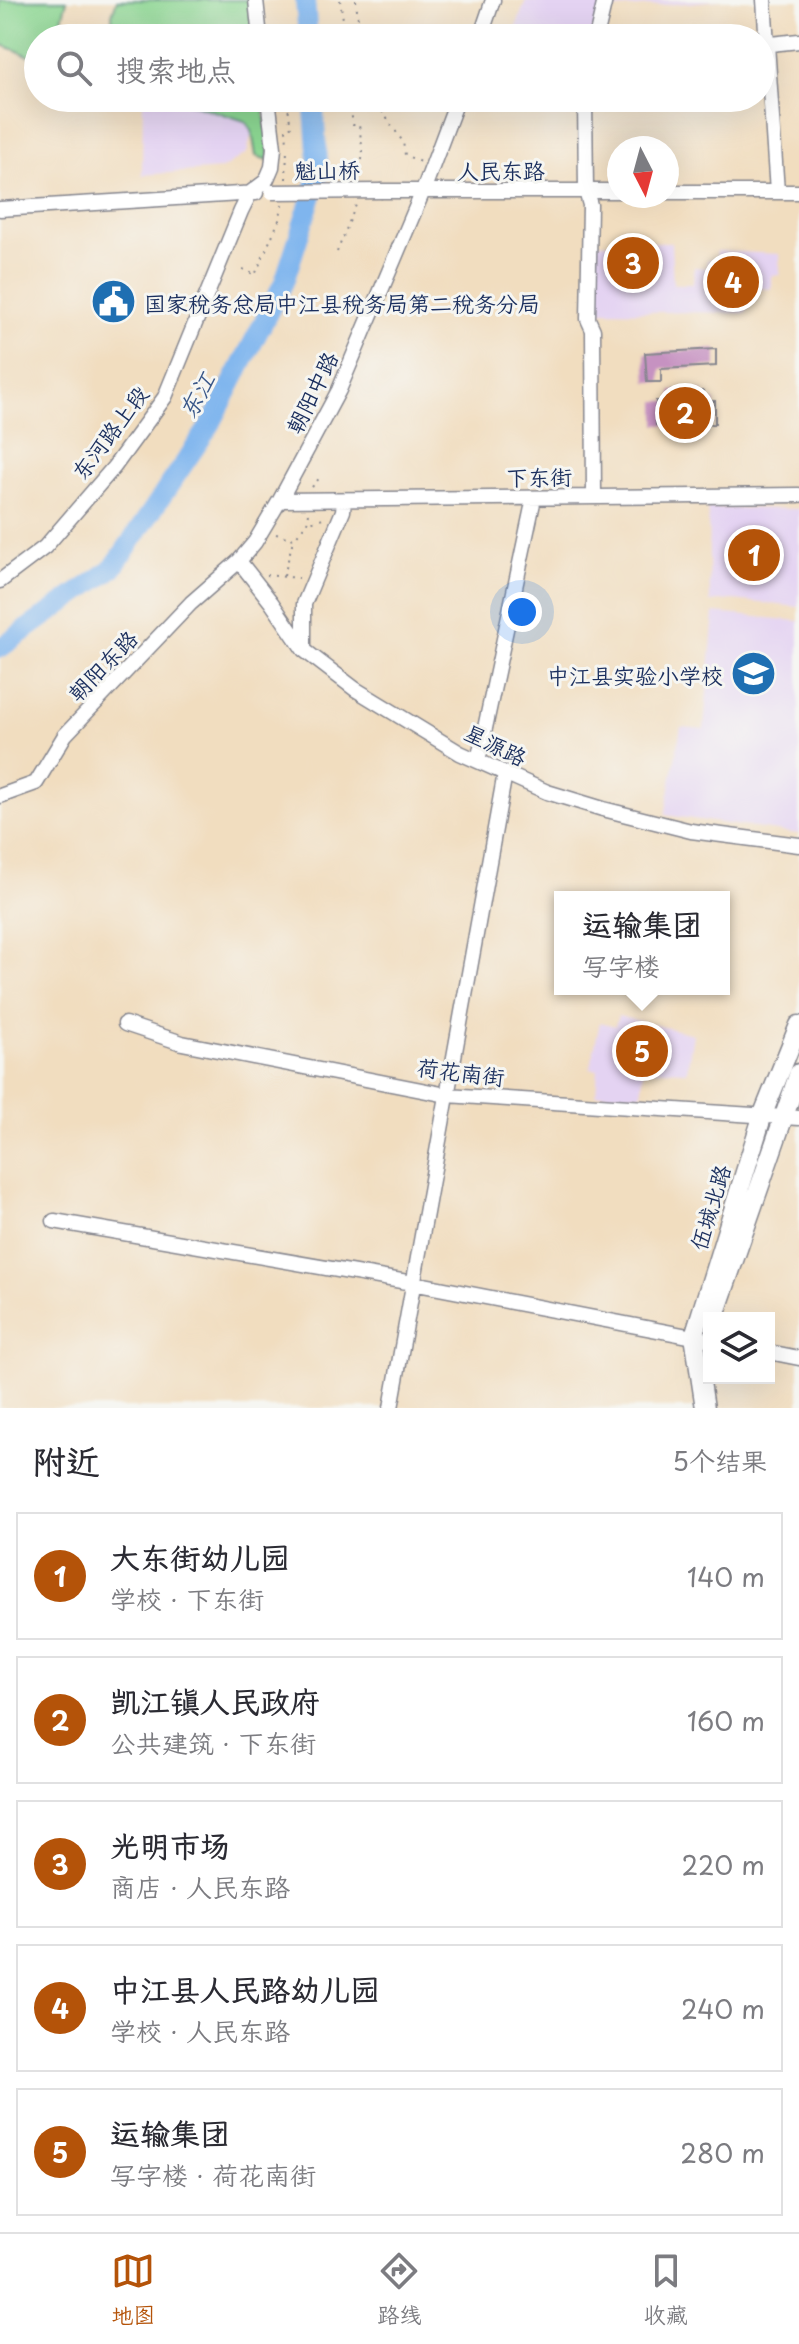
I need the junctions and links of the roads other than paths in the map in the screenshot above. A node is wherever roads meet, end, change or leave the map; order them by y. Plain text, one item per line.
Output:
1 (256, 0) edge
2 (493, 0) edge
3 (605, 0) edge
4 (764, 0) edge
5 (259, 24) edge
6 (485, 24) edge
7 (599, 24) edge
8 (763, 24) edge
9 (799, 41) edge
10 (775, 44) edge
11 (270, 112) edge
12 (453, 112) edge
13 (585, 112) edge
14 (769, 112) edge
15 (382, 191) joint
16 (423, 191) junction
17 (586, 191) junction
18 (607, 191) edge
19 (679, 192) edge
20 (777, 192) junction
21 (799, 192) edge
22 (250, 193) junction
23 (0, 209) edge
24 (799, 495) edge
25 (594, 497) junction
26 (534, 498) junction
27 (280, 500) junction
28 (344, 500) junction
29 (239, 561) junction
30 (0, 581) edge
31 (304, 650) junction
32 (478, 761) junction
33 (505, 773) junction
34 (0, 796) edge
35 (799, 845) edge
36 (125, 1024) dead end
37 (799, 1025) edge
38 (799, 1073) edge
39 (447, 1095) junction
40 (763, 1114) junction
41 (791, 1117) edge
42 (54, 1221) dead end
43 (413, 1283) junction
44 (712, 1312) edge
45 (716, 1312) edge
46 (703, 1341) edge
47 (775, 1353) edge
48 (799, 1358) edge
49 (705, 1384) edge
50 (713, 1384) edge
51 (391, 1408) edge
52 (705, 1408) edge
53 (716, 1408) edge

1 - 5 street
2 - 6 street
3 - 7 street
4 - 8 street
9 - 10 street
11 - 22 street, 东河路上段
12 - 16 street, 朝阳中路
13 - 17 street
14 - 20 street
15 - 16 street, 人民东路
15 - 22 street, 魁山桥, bridge
16 - 17 street, 人民东路
16 - 27 street, 朝阳中路
17 - 18 street, 人民东路
17 - 25 street
19 - 20 street
20 - 21 street
22 - 23 street, 魁山桥
22 - 30 street, 东河路上段
24 - 25 street, 下东街
25 - 26 street, 下东街
26 - 28 street, 下东街
26 - 32 street
27 - 28 street, 下东街
27 - 29 street, 朝阳中路
28 - 31 street
29 - 31 street, 星源路
29 - 34 street, 朝阳东路
31 - 32 street, 星源路
32 - 33 street, 星源路
33 - 35 street, 星源路
33 - 39 street
36 - 39 street, 荷花南街
37 - 40 main road, 伍城北路
38 - 41 main road, 伍城北路
39 - 40 street, 荷花南街
39 - 43 street
40 - 41 street, 荷花南街
40 - 44 main road, 伍城北路
41 - 45 main road, 伍城北路
42 - 43 street
43 - 46 street
43 - 51 street
47 - 48 street
49 - 52 main road, 伍城北路
50 - 53 main road

